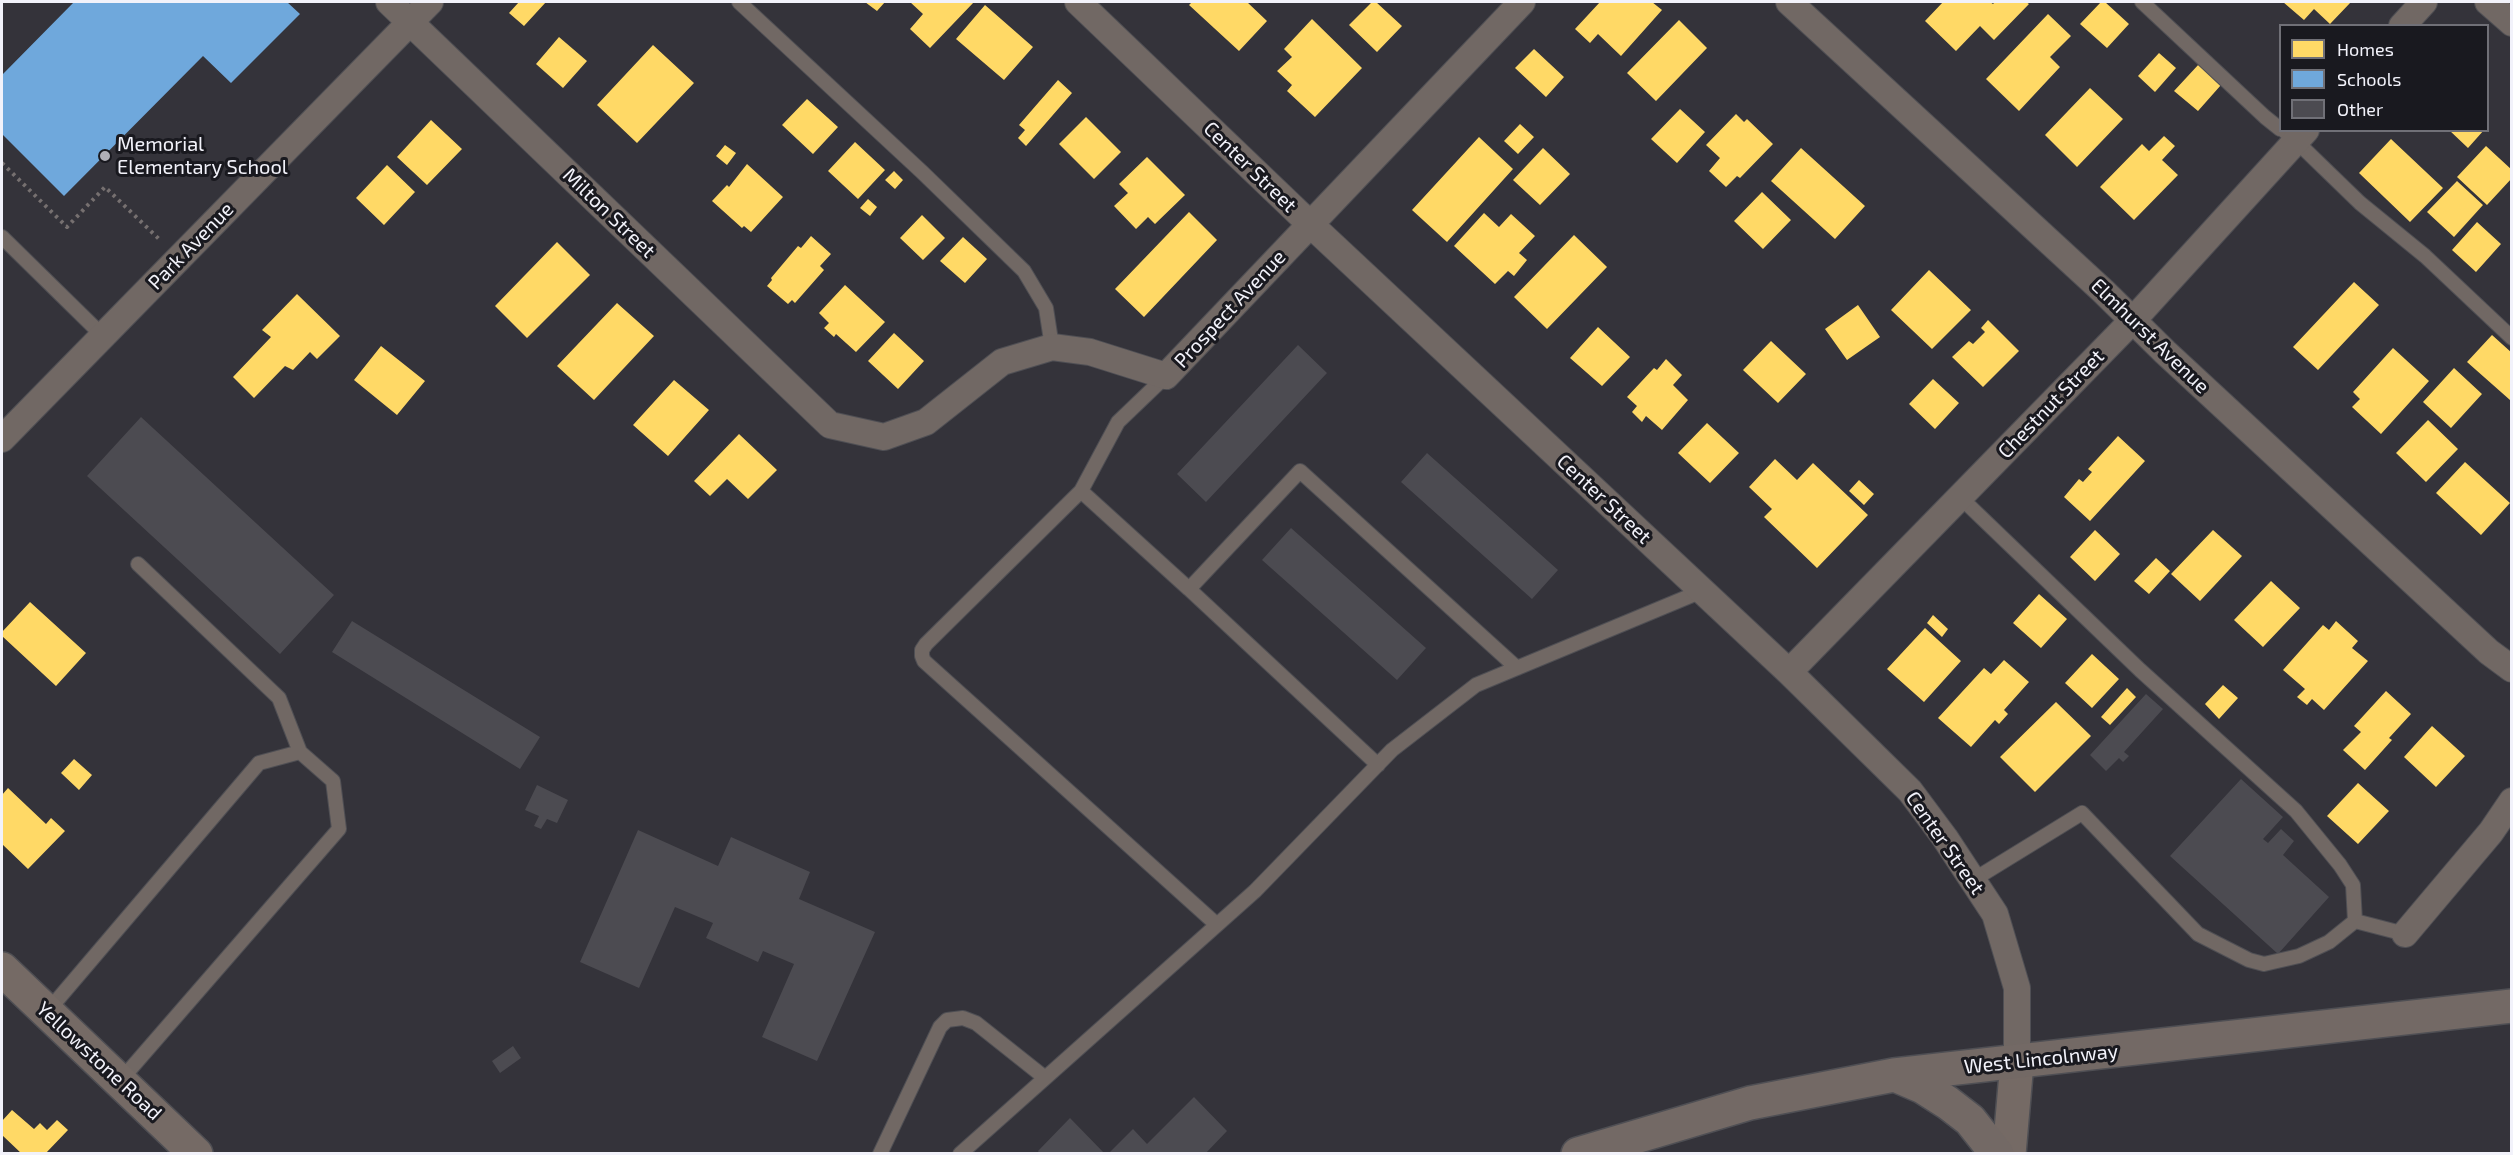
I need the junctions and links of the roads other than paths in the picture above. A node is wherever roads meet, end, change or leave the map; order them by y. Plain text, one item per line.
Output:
1 (389, 2) edge
2 (430, 2) edge
3 (739, 2) edge
4 (1078, 2) edge
5 (1522, 2) edge
6 (1789, 2) edge
7 (2142, 2) edge
8 (2424, 2) edge
9 (2488, 2) edge
10 (411, 22) junction
11 (2511, 23) edge
12 (2404, 24) edge
13 (2279, 126) edge
14 (2291, 133) edge
15 (1310, 224) junction
16 (2, 237) edge
17 (2134, 319) junction
18 (103, 336) junction
19 (2511, 338) edge
20 (1052, 347) junction
21 (1166, 376) junction
22 (830, 425) joint
23 (2, 439) edge
24 (1081, 491) junction
25 (1960, 497) junction
26 (138, 564) dead end
27 (1189, 589) junction
28 (1702, 591) junction
29 (1517, 668) junction
30 (2511, 669) edge
31 (1789, 672) junction
32 (300, 752) junction
33 (1378, 765) junction
34 (2511, 801) edge
35 (1973, 880) junction
36 (2355, 921) junction
37 (1216, 924) junction
38 (2405, 934) joint
39 (2, 969) edge
40 (2511, 1006) edge
41 (47, 1012) junction
42 (2017, 1062) junction
43 (1894, 1075) junction
44 (1044, 1077) junction
45 (120, 1081) junction
46 (196, 1154) edge
47 (880, 1154) edge
48 (960, 1154) edge
49 (1578, 1154) edge
50 (1997, 1154) edge
51 (2008, 1154) edge

1 - 10 street, Milton Street
2 - 10 street, Park Avenue
3 - 20 lane
4 - 15 street, Center Street
5 - 15 street, Prospect Avenue
6 - 17 street, Elmhurst Avenue
7 - 13 lane
8 - 12 street
9 - 11 street
10 - 18 street, Park Avenue
10 - 22 street, Milton Street
14 - 17 street, Chestnut Street
14 - 19 lane
15 - 21 street, Prospect Avenue
15 - 28 street, Center Street
16 - 18 lane
17 - 25 street, Chestnut Street
17 - 30 street, Elmhurst Avenue
18 - 23 street, Park Avenue
20 - 21 street, Prospect Avenue
20 - 22 street, Prospect Avenue
21 - 24 lane
24 - 27 lane
24 - 37 lane
25 - 31 street, Chestnut Street
25 - 36 lane
26 - 32 lane
27 - 29 lane
27 - 33 lane
28 - 29 lane
28 - 31 street, Center Street
29 - 33 lane
31 - 35 street, Center Street
32 - 41 lane
32 - 45 lane
33 - 37 lane
34 - 38 street
35 - 36 lane
35 - 42 street, Center Street
36 - 38 lane
37 - 44 lane
39 - 41 street, Yellowstone Road
40 - 42 main road, West Lincolnway
41 - 45 street, Yellowstone Road
42 - 43 main road, West Lincolnway
42 - 51 street
43 - 49 main road, West Lincolnway
43 - 50 main road
44 - 47 lane
44 - 48 lane
45 - 46 street, Yellowstone Road

